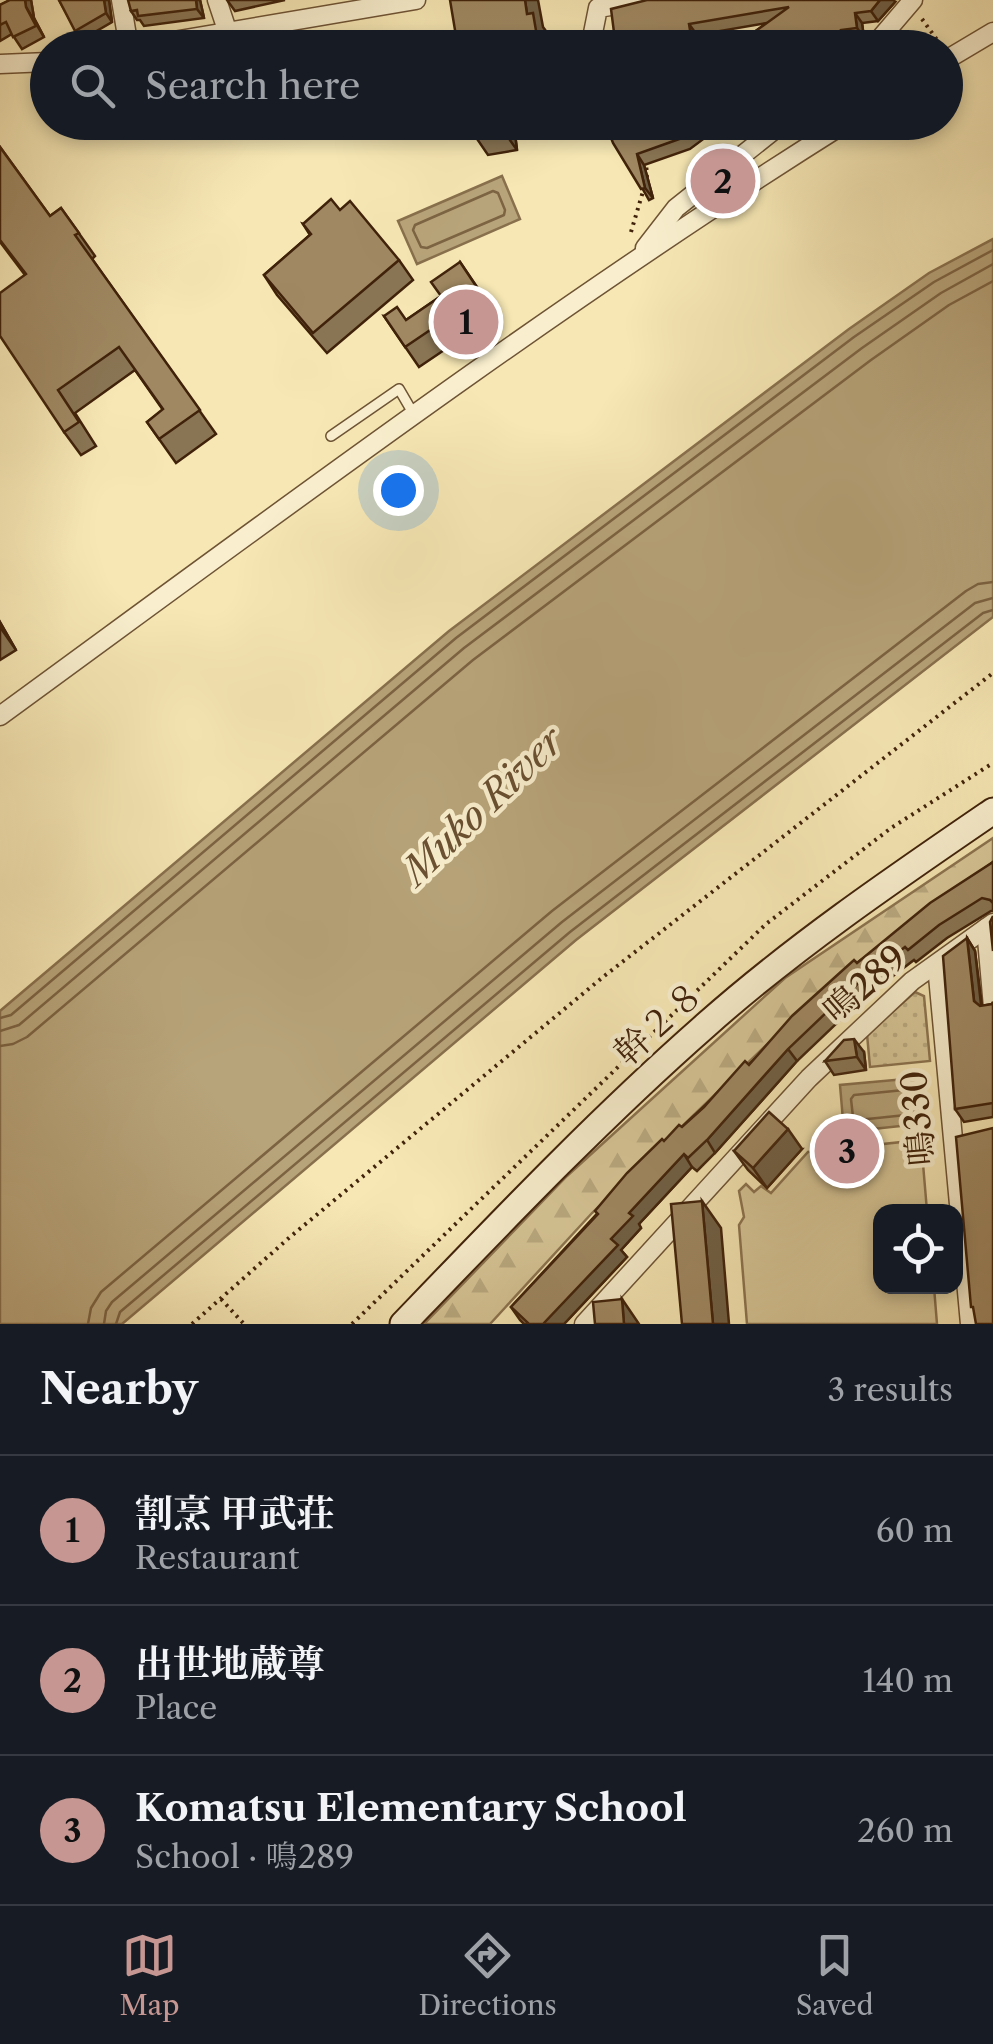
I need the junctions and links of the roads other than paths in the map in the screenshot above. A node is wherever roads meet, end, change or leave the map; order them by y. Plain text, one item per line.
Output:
1 (121, 0) edge
2 (217, 0) edge
3 (649, 0) edge
4 (404, 1) edge
5 (912, 1) edge
6 (311, 8) edge
7 (127, 30) edge
8 (227, 30) joint
9 (594, 30) edge
10 (887, 30) edge
11 (993, 32) edge
12 (963, 50) edge
13 (30, 63) edge
14 (0, 64) edge
15 (761, 140) edge
16 (818, 140) edge
17 (641, 256) junction
18 (415, 416) junction
19 (331, 436) dead end
20 (0, 716) edge
21 (993, 811) edge
22 (989, 925) edge
23 (936, 965) junction
24 (993, 1007) edge
25 (403, 1324) edge
26 (584, 1324) edge
27 (970, 1324) edge

1 - 7 street
2 - 8 street
3 - 9 street
4 - 6 street
5 - 10 street
6 - 8 street
11 - 12 street
13 - 14 street
15 - 17 street
16 - 17 street
17 - 18 street
18 - 19 lane
18 - 20 street
21 - 25 street, 幹２８
22 - 23 street, 鳴289
22 - 24 street
23 - 26 street, 鳴289
23 - 27 street, 鳴330

